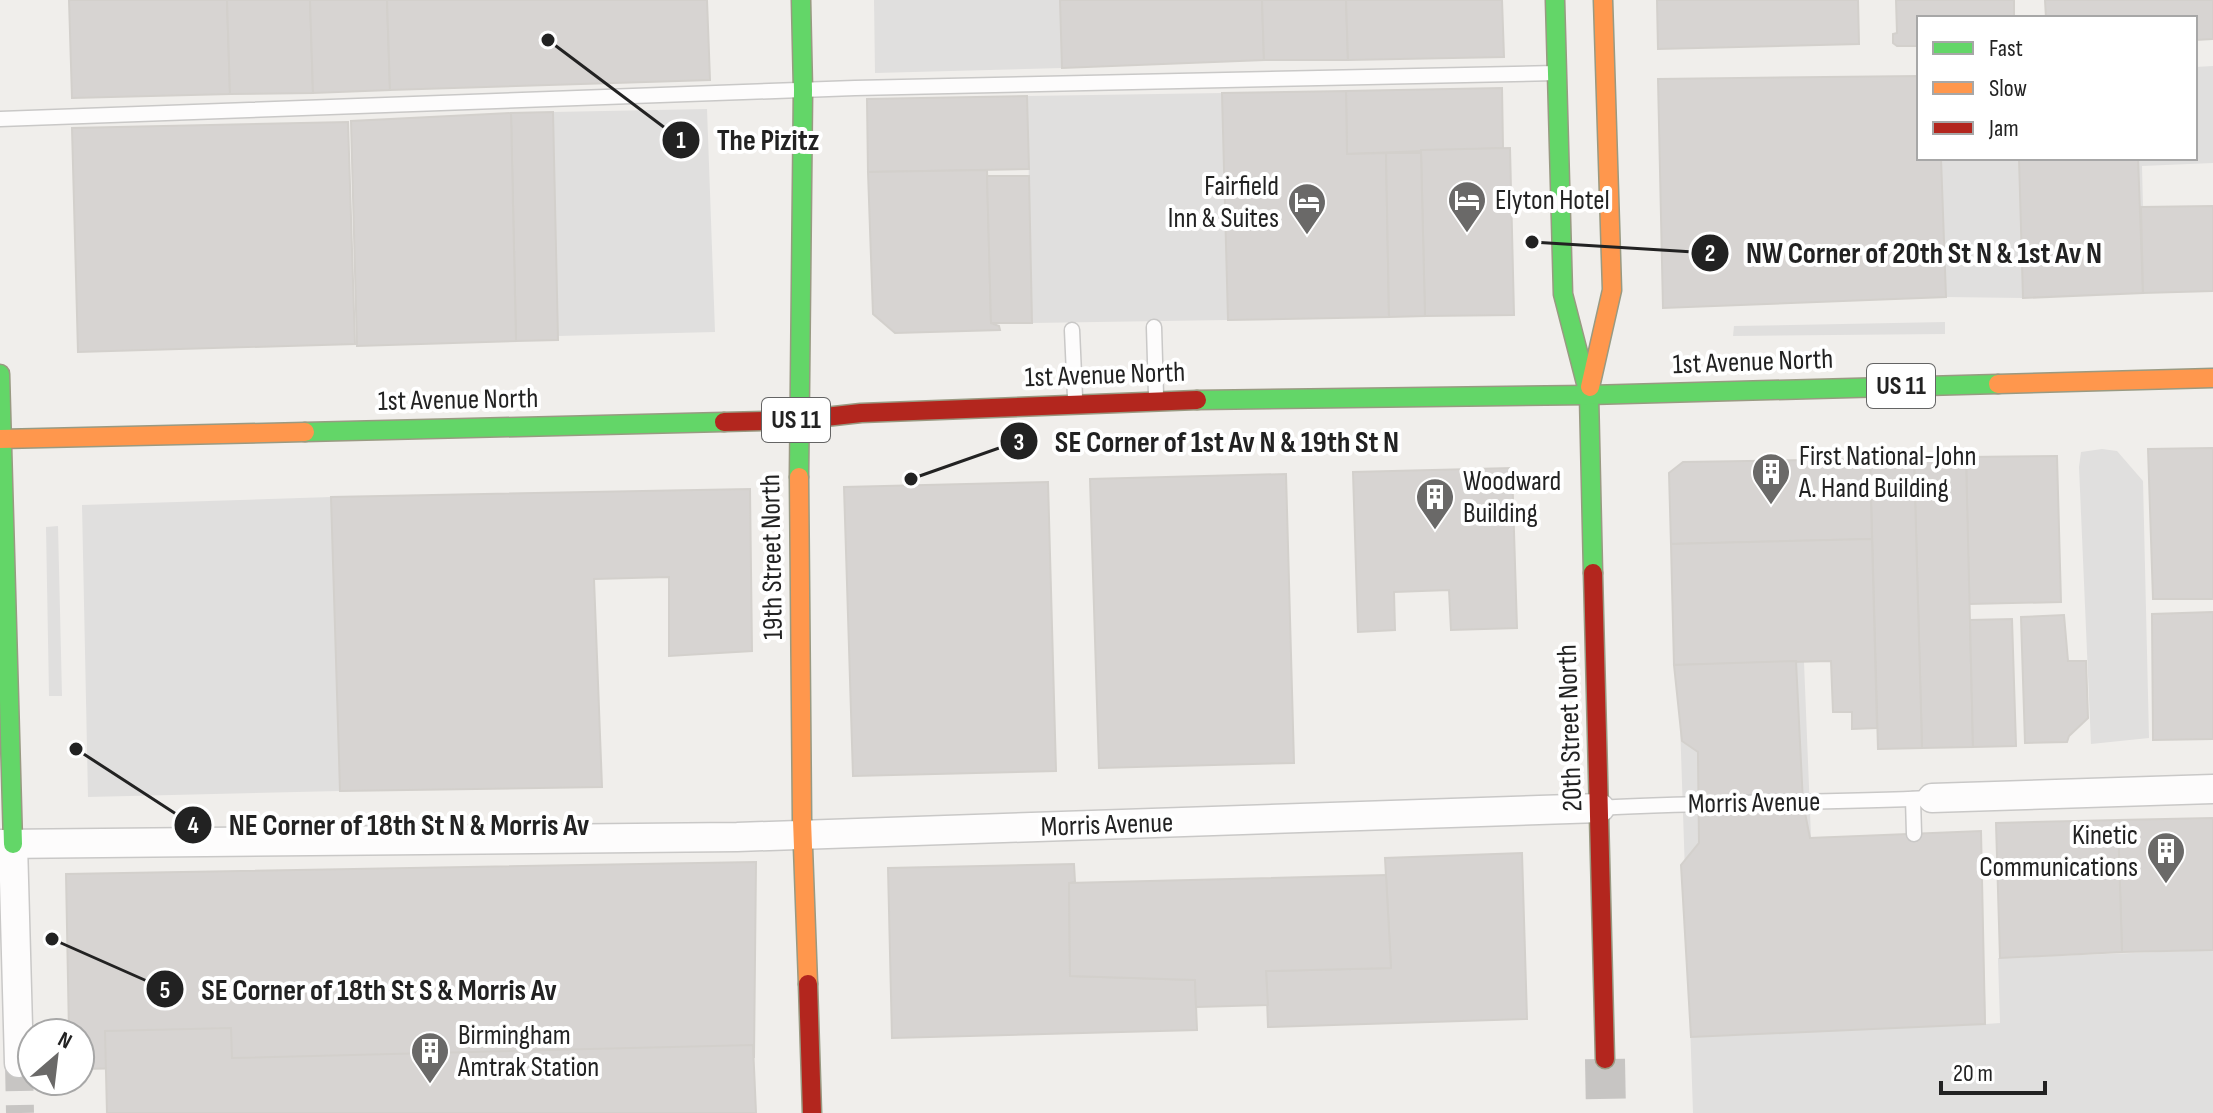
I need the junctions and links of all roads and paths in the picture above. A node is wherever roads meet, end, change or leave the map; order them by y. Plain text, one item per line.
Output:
1 (801, 0) edge
2 (1555, 0) edge
3 (1603, 0) edge
4 (1557, 73) junction
5 (803, 90) junction
6 (0, 119) edge
7 (1154, 327) dead end
8 (1072, 330) dead end
9 (0, 374) edge
10 (2213, 378) edge
11 (1589, 395) junction
12 (1156, 400) junction
13 (1075, 405) junction
14 (798, 420) junction
15 (1, 439) edge
16 (2213, 789) edge
17 (1922, 798) junction
18 (1600, 808) junction
19 (1914, 834) dead end
20 (803, 836) junction
21 (7, 844) edge
22 (16, 1017) edge
23 (1605, 1059) tunnel mouth
24 (812, 1113) edge

1 - 5 main road, 19th Street North
2 - 4 main road, 20th Street North
3 - 11 main road, 20th Street North
4 - 5 lane
4 - 11 main road, 20th Street North
5 - 6 lane
5 - 14 main road, 19th Street North
7 - 12 lane
8 - 13 lane
9 - 15 main road
10 - 11 main road, 1st Avenue North / US 11
11 - 12 main road, 1st Avenue North / US 11
11 - 18 main road, 20th Street North
12 - 13 main road, 1st Avenue North / US 11
13 - 14 main road, 1st Avenue North / US 11
14 - 15 main road, 1st Avenue North / US 11
14 - 20 main road, 19th Street North
15 - 21 main road
16 - 17 street, Morris Avenue
17 - 18 lane, Morris Avenue
17 - 19 lane
18 - 20 street, Morris Avenue
18 - 23 main road, 20th Street North
20 - 21 street, Morris Avenue
20 - 24 main road, 19th Street North
21 - 22 street

